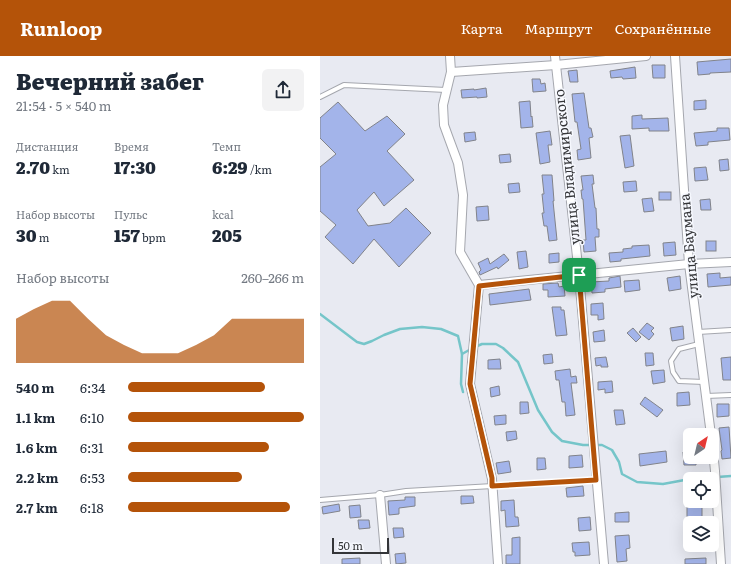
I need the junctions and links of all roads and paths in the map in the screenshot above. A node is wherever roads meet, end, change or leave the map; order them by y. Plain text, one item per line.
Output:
1 (450, 56) edge
2 (646, 56) edge
3 (675, 56) edge
4 (556, 60) edge
5 (451, 72) junction
6 (447, 90) junction
7 (320, 97) edge
8 (731, 262) edge
9 (688, 264) junction
10 (579, 275) junction
11 (479, 286) junction
12 (731, 330) edge
13 (698, 332) junction
14 (699, 344) junction
15 (704, 382) junction
16 (731, 395) edge
17 (706, 396) junction
18 (710, 428) edge
19 (714, 464) edge
20 (596, 480) junction
21 (492, 486) junction
22 (380, 495) junction
23 (320, 500) edge
24 (386, 564) edge
25 (498, 564) edge
26 (604, 564) edge
27 (721, 564) edge

1 - 5 street
2 - 4 street
3 - 9 street, улица Баумана
4 - 5 street
4 - 10 street, улица Владимирского
5 - 6 street
6 - 7 lane
6 - 11 street
8 - 9 street
9 - 10 street
9 - 13 street, улица Баумана
10 - 11 street
10 - 20 street, улица Владимирского
11 - 21 street
12 - 13 lane
13 - 14 street, улица Баумана
14 - 15 street, улица Баумана
14 - 15 lane
15 - 17 street, улица Баумана
16 - 17 lane
17 - 18 street, улица Баумана
19 - 27 street
20 - 21 lane
20 - 26 street, улица Владимирского
21 - 22 lane
21 - 25 street
22 - 23 lane
22 - 24 street

